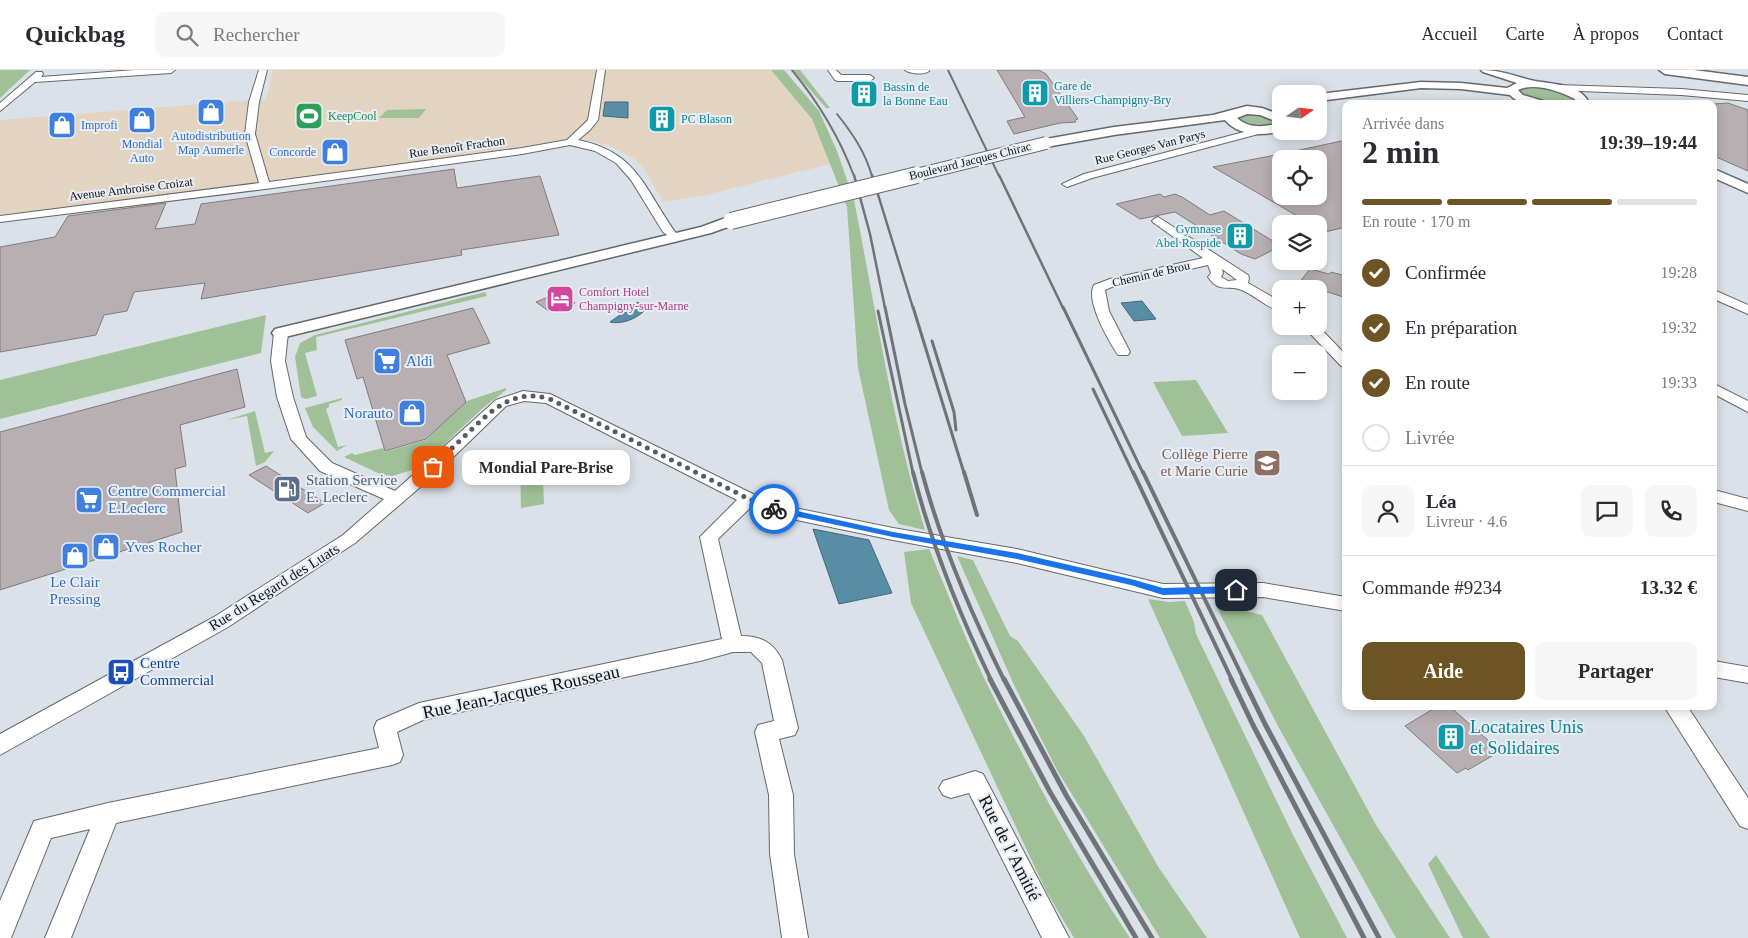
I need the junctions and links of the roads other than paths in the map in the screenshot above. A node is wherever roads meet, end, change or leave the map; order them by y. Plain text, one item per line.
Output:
1 (43, 70) edge
2 (171, 70) edge
3 (263, 70) edge
4 (601, 70) edge
5 (832, 70) edge
6 (909, 70) edge
7 (1487, 70) edge
8 (1665, 70) edge
9 (1718, 70) edge
10 (925, 71) edge
11 (1748, 74) edge
12 (1500, 75) junction
13 (870, 77) edge
14 (32, 80) junction
15 (1748, 81) edge
16 (1537, 85) junction
17 (1558, 88) junction
18 (1513, 89) junction
19 (1609, 90) junction
20 (1328, 97) edge
21 (1748, 98) edge
22 (1526, 100) edge
23 (1580, 100) edge
24 (0, 108) edge
25 (1272, 114) edge
26 (1272, 123) edge
27 (1235, 125) junction
28 (570, 142) junction
29 (1717, 175) edge
30 (1067, 184) dead end
31 (265, 186) junction
32 (1748, 189) edge
33 (0, 219) edge
34 (1158, 222) dead end
35 (673, 235) junction
36 (617, 249) junction
37 (570, 263) junction
38 (1215, 265) junction
39 (524, 274) junction
40 (1717, 295) edge
41 (1272, 301) edge
42 (1748, 310) edge
43 (281, 333) joint
44 (1319, 335) edge
45 (1123, 352) dead end
46 (1342, 358) edge
47 (1717, 390) edge
48 (1748, 407) edge
49 (1717, 497) edge
50 (396, 498) junction
51 (749, 499) junction
52 (1748, 505) edge
53 (1342, 603) edge
54 (734, 644) junction
55 (1717, 669) edge
56 (1748, 674) edge
57 (1678, 710) edge
58 (0, 746) edge
59 (951, 788) dead end
60 (108, 814) junction
61 (1748, 818) edge
62 (0, 932) edge
63 (58, 938) edge
64 (795, 938) edge
65 (1056, 938) edge

1 - 14 street
2 - 14 street
3 - 31 street
4 - 28 street
5 - 13 street
6 - 10 street
7 - 12 main road
8 - 15 highway
9 - 11 highway
12 - 16 main road
12 - 18 main road
14 - 24 street
16 - 17 main road
16 - 18 main road
17 - 19 street
17 - 23 main road
18 - 20 main road
18 - 22 main road
19 - 21 street
19 - 23 street
25 - 27 main road, Boulevard Jacques Chirac
26 - 27 main road, Boulevard Jacques Chirac
27 - 30 street, Rue Georges Van Parys
27 - 35 main road, Boulevard Jacques Chirac, bridge
28 - 31 street, Rue Benoît Frachon
28 - 35 street
29 - 32 main road
31 - 33 street, Avenue Ambroise Croizat
34 - 38 street
35 - 36 main road, Boulevard Jacques Chirac
35 - 37 main road
36 - 37 main road
36 - 39 main road
37 - 39 main road
38 - 41 street
38 - 45 street, Chemin de Brou
39 - 43 main road
40 - 42 street
43 - 50 street
44 - 46 street
47 - 48 street
49 - 52 street
50 - 51 street, Rue du Regard des Luats
50 - 58 street, Rue du Regard des Luats
51 - 53 street
51 - 54 street
54 - 60 street, Rue Jean-Jacques Rousseau
54 - 64 street
55 - 56 street
57 - 61 street
59 - 65 street, Rue de l’Amitié
60 - 62 street, Rue Jean-Jacques Rousseau
60 - 63 street

